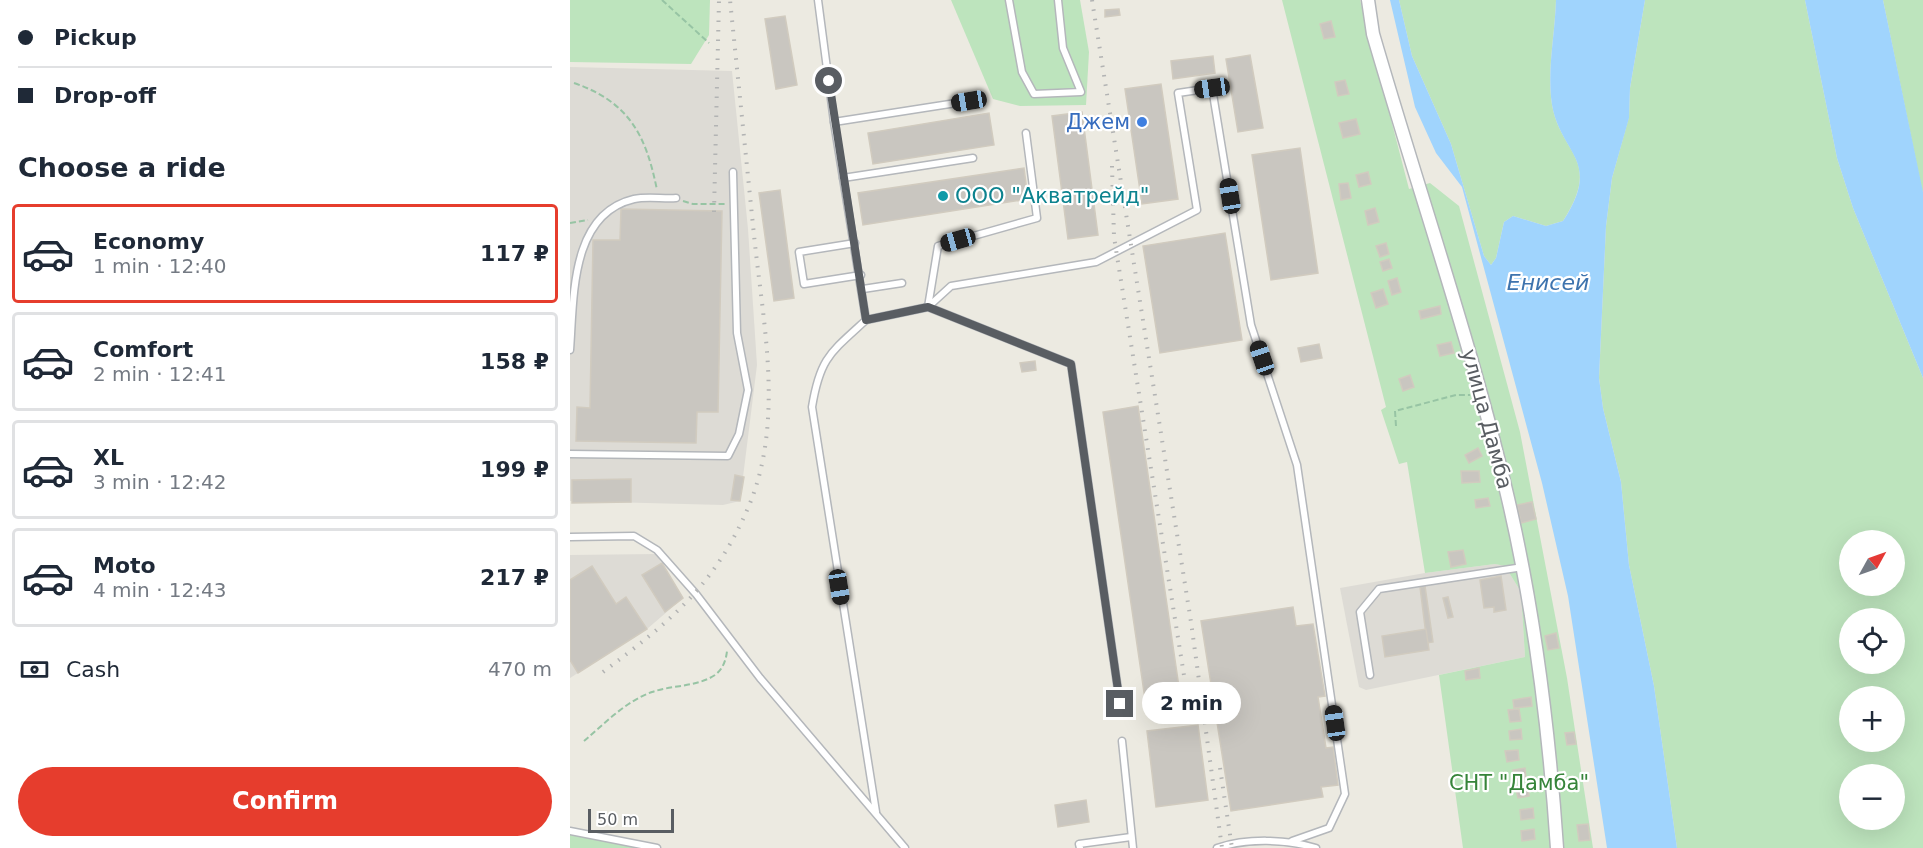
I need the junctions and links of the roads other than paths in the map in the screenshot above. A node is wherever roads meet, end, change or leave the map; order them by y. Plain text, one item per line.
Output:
1 (818, 0) edge
2 (1009, 0) edge
3 (1058, 0) edge
4 (1368, 0) edge
5 (969, 101) dead end
6 (834, 122) junction
7 (1026, 133) dead end
8 (973, 158) dead end
9 (733, 172) dead end
10 (843, 178) junction
11 (676, 198) road end
12 (855, 243) junction
13 (861, 275) junction
14 (902, 282) dead end
15 (863, 289) junction
16 (928, 307) junction
17 (866, 320) junction
18 (570, 350) edge
19 (570, 454) edge
20 (570, 537) edge
21 (1523, 567) junction
22 (1370, 675) dead end
23 (1120, 704) dead end
24 (1122, 741) dead end
25 (876, 812) junction
26 (570, 831) edge
27 (1131, 837) junction
28 (1292, 841) junction
29 (657, 848) edge
30 (905, 848) edge
31 (1080, 848) edge
32 (1133, 848) edge
33 (1217, 848) edge
34 (1316, 848) edge
35 (1557, 848) edge

1 - 6 lane
2 - 3 lane
4 - 21 street, улица Дамба
5 - 6 lane
6 - 10 lane
7 - 16 lane
8 - 10 lane
9 - 19 lane
10 - 12 lane
11 - 18 lane
12 - 13 lane
12 - 13 lane
13 - 15 lane
14 - 15 lane
15 - 17 lane
16 - 17 lane
16 - 23 lane
16 - 28 lane
17 - 25 lane
20 - 25 lane
21 - 22 lane
21 - 35 street, улица Дамба
24 - 27 lane
25 - 30 lane
26 - 29 lane
27 - 31 lane
27 - 32 lane
28 - 33 lane
28 - 34 lane

